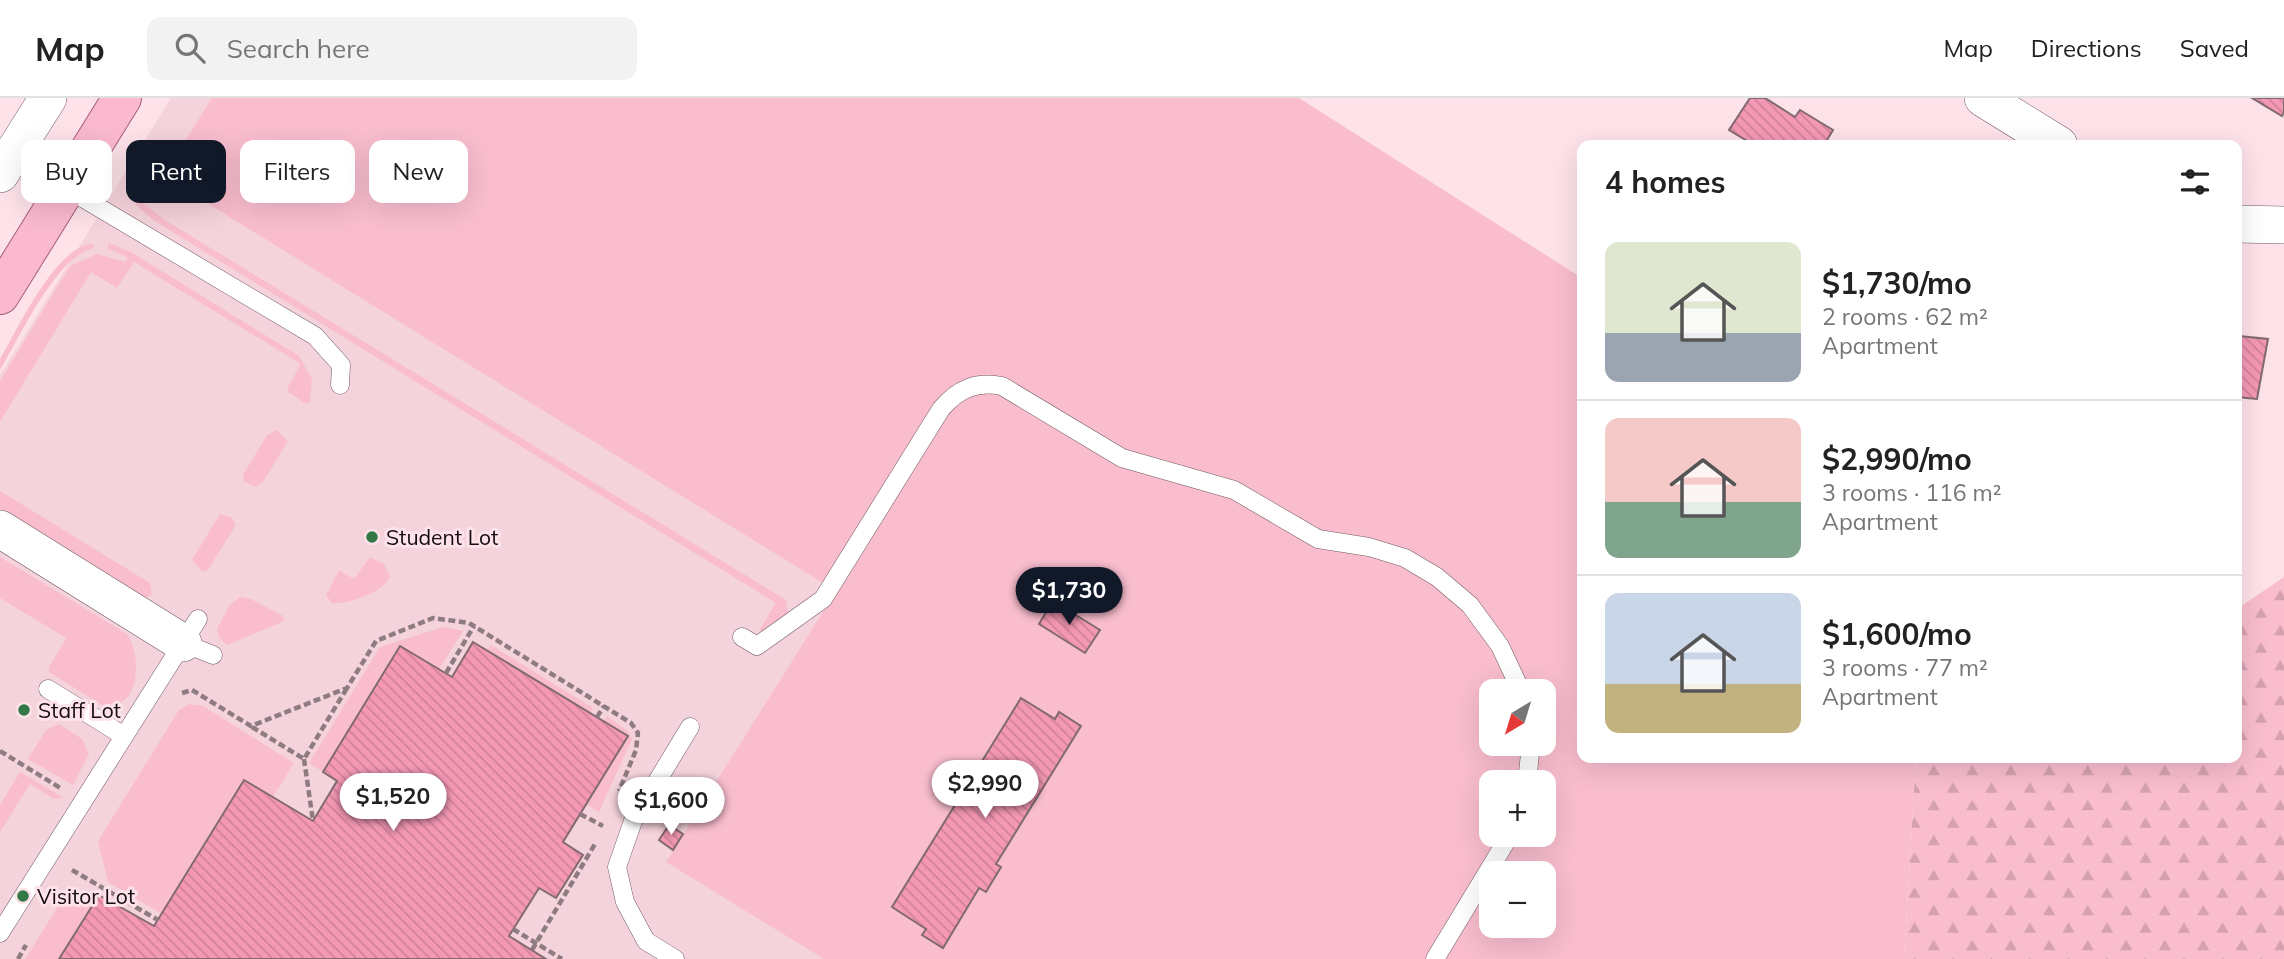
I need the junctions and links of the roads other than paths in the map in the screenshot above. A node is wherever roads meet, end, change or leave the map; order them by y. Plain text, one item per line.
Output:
1 (48, 98) edge
2 (122, 98) edge
3 (1983, 98) edge
4 (96, 140) edge
5 (2051, 140) edge
6 (0, 174) edge
7 (57, 203) edge
8 (91, 203) edge
9 (2242, 224) edge
10 (2284, 225) edge
11 (0, 295) edge
12 (340, 385) dead end
13 (0, 529) edge
14 (742, 636) dead end
15 (198, 639) joint
16 (1515, 679) edge
17 (48, 689) dead end
18 (690, 727) dead end
19 (124, 736) junction
20 (1503, 847) edge
21 (0, 933) edge
22 (676, 959) edge
23 (1435, 959) edge

1 - 6 street
2 - 4 main road
3 - 5 street
7 - 11 main road
8 - 12 lane
9 - 10 street
13 - 15 street
14 - 16 lane
15 - 19 lane
17 - 19 lane
18 - 22 lane
19 - 21 lane
20 - 23 lane

